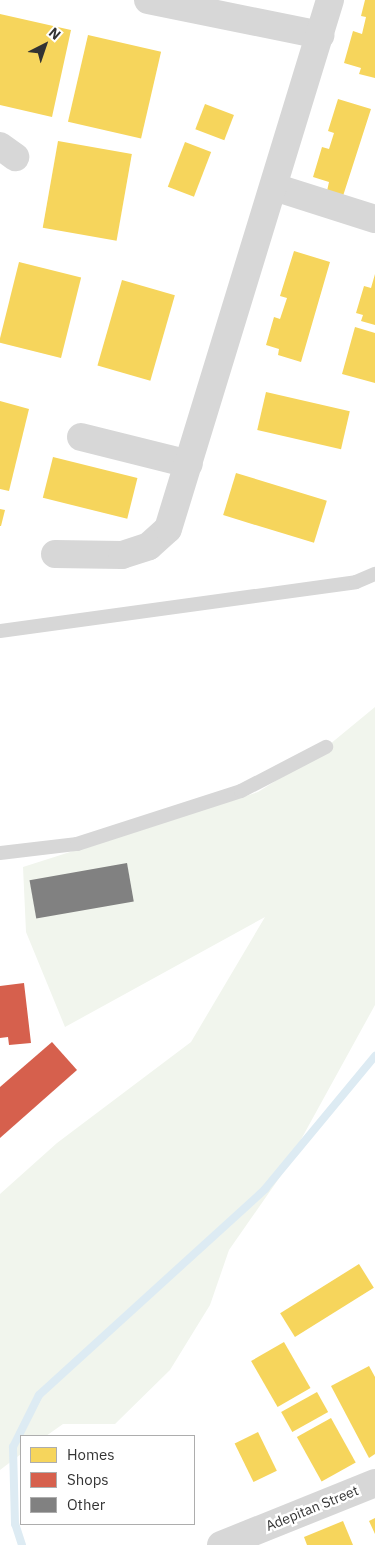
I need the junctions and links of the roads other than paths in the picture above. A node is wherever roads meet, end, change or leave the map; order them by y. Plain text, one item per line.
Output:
1 (148, 0) edge
2 (330, 0) edge
3 (320, 35) junction
4 (274, 188) junction
5 (375, 219) edge
6 (81, 437) dead end
7 (189, 464) junction
8 (55, 554) dead end
9 (375, 574) edge
10 (0, 631) edge
11 (326, 748) dead end
12 (0, 853) edge
13 (375, 1483) edge
14 (221, 1545) edge

1 - 3 street
2 - 3 street
3 - 4 street
4 - 5 street
4 - 7 street
6 - 7 street
7 - 8 street
9 - 10 lane
11 - 12 lane
13 - 14 street, Adepitan Street

